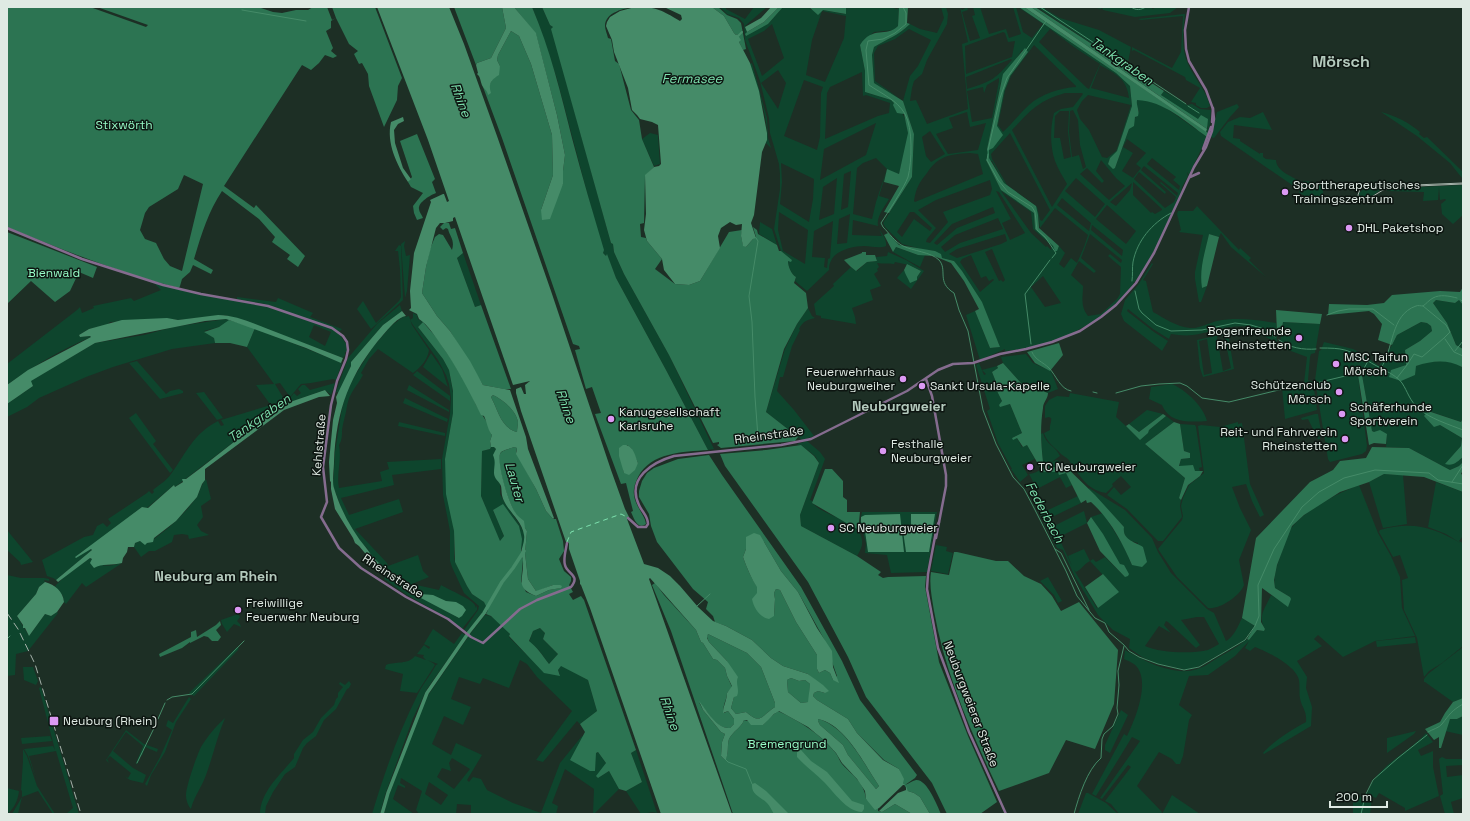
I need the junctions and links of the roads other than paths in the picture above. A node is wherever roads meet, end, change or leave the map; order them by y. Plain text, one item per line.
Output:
1 (1189, 7) edge
2 (1200, 173) dead end
3 (1190, 177) junction
4 (7, 228) edge
5 (926, 379) junction
6 (320, 516) joint
7 (628, 518) dead end
8 (567, 543) dead end
9 (1006, 814) edge

1 - 3 main road, Rheinstraße
2 - 3 main road
3 - 5 main road, Rheinstraße
4 - 6 main road, Kehlstraße
5 - 7 main road, Rheinstraße
5 - 9 main road, Neuburgweierer Straße
6 - 8 main road, Rheinstraße

